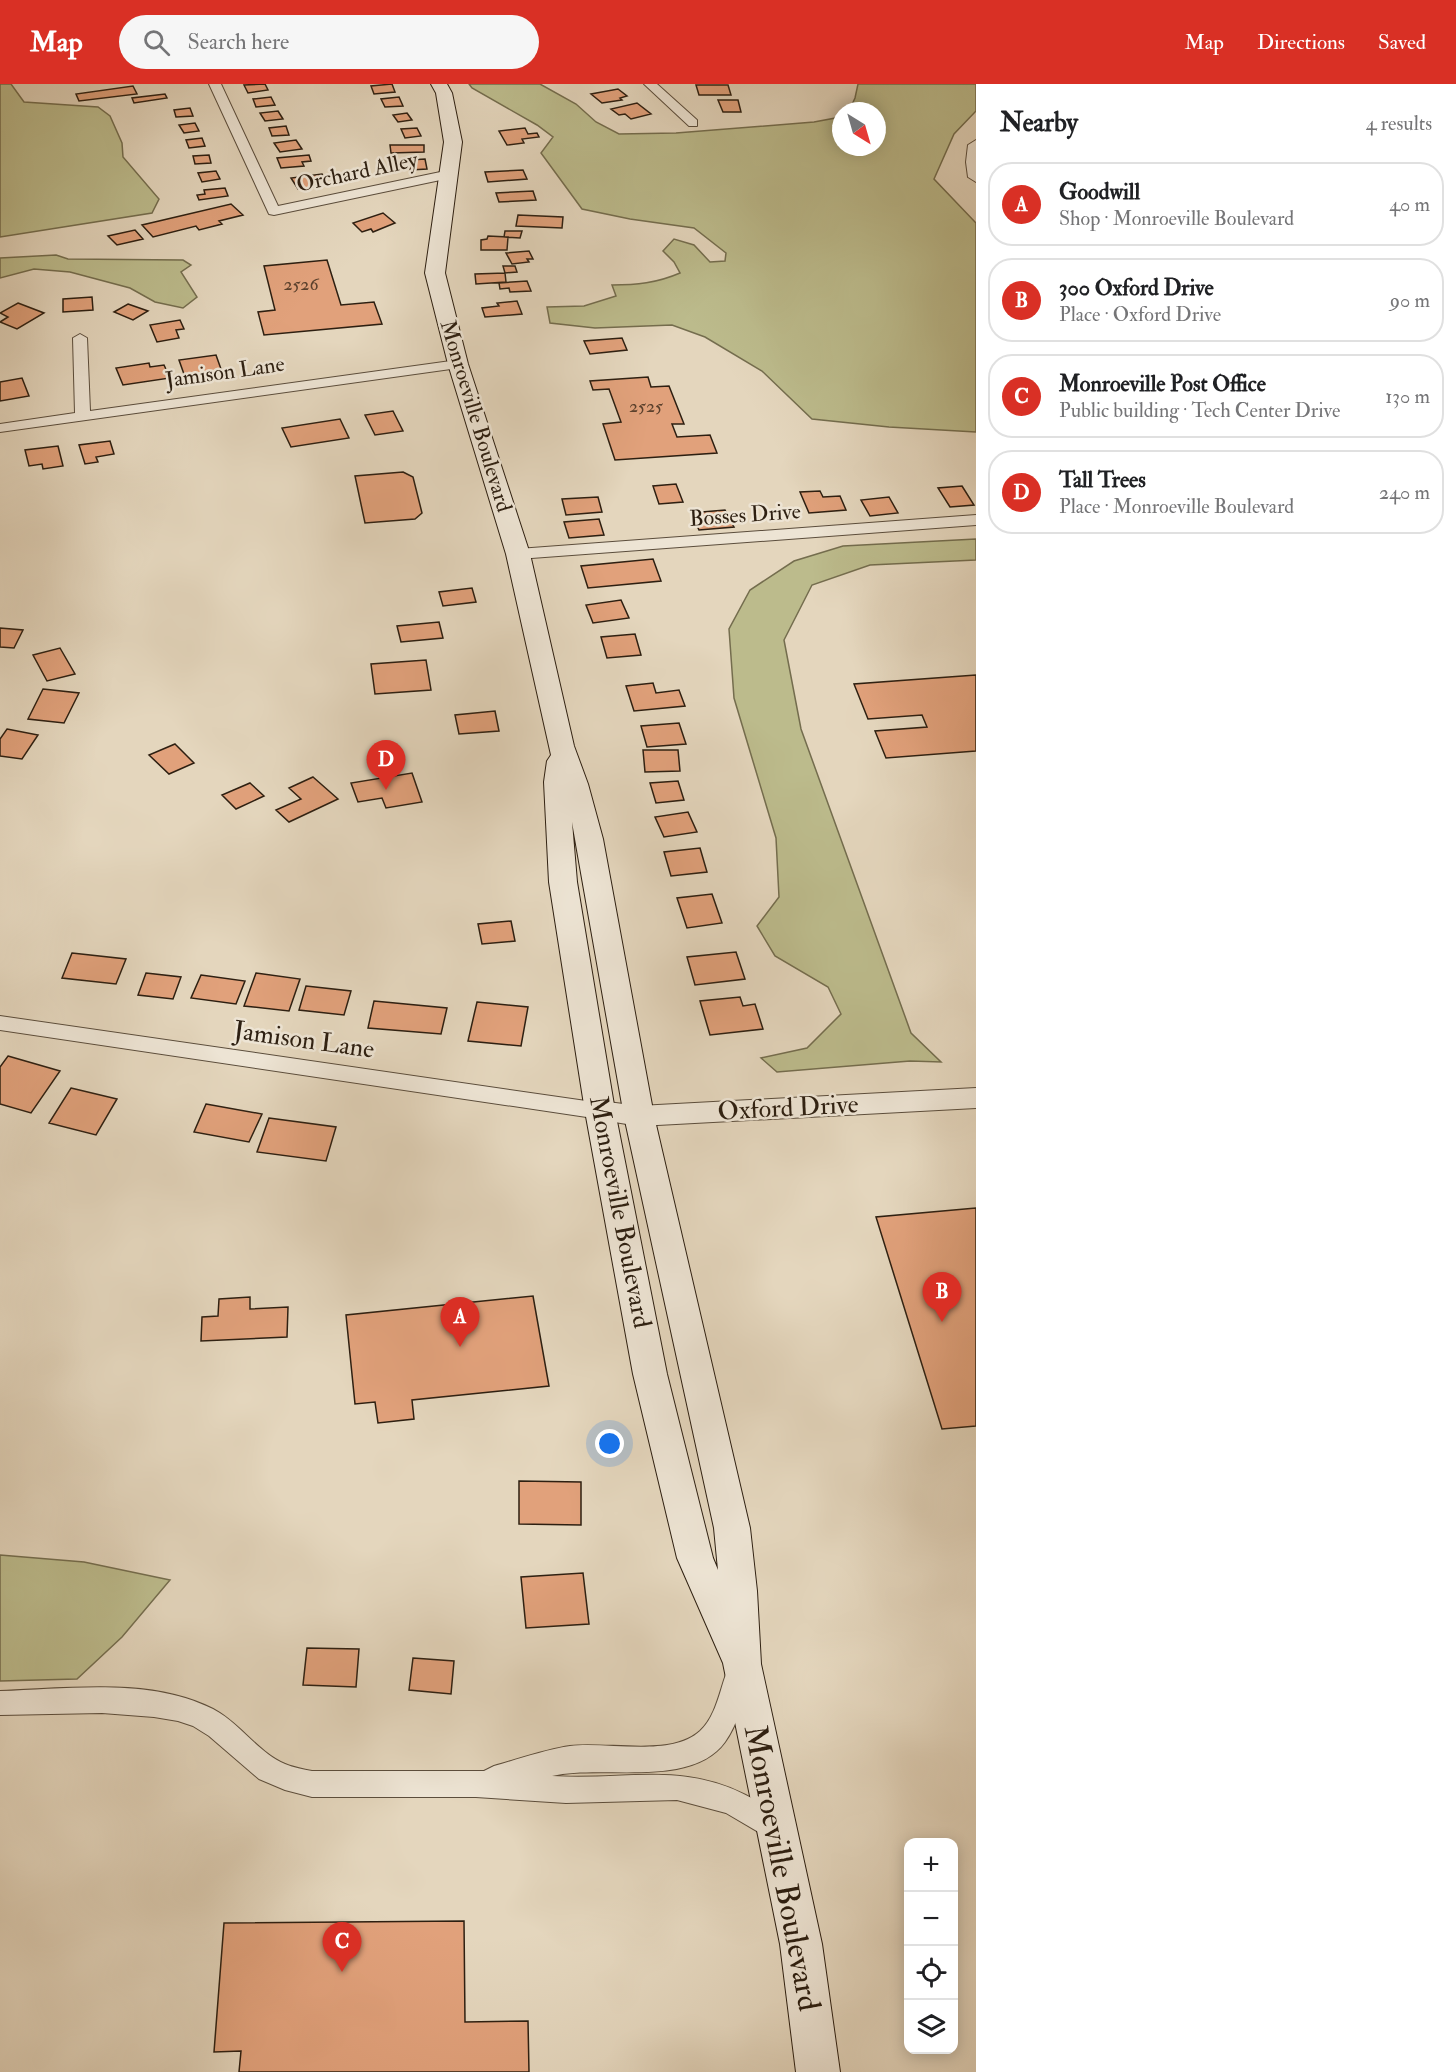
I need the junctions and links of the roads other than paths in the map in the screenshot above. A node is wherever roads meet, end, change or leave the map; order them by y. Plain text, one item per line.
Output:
1 (215, 84) edge
2 (439, 84) edge
3 (650, 84) edge
4 (693, 123) dead end
5 (976, 145) edge
6 (450, 174) junction
7 (976, 177) edge
8 (80, 338) dead end
9 (458, 364) junction
10 (83, 416) junction
11 (0, 428) edge
12 (976, 520) edge
13 (518, 554) junction
14 (561, 746) junction
15 (0, 1023) edge
16 (976, 1098) edge
17 (600, 1111) junction
18 (639, 1116) junction
19 (742, 1665) junction
20 (0, 1703) edge
21 (476, 1784) junction
22 (778, 1829) junction
23 (818, 2072) edge

1 - 6 street, Orchard Alley
2 - 6 main road, Monroeville Boulevard
3 - 4 street
5 - 7 street
6 - 9 main road, Monroeville Boulevard
8 - 10 street
9 - 10 street, Jamison Lane
9 - 13 main road, Monroeville Boulevard
10 - 11 street, Jamison Lane
12 - 13 street, Bosses Drive
13 - 14 main road, Monroeville Boulevard
14 - 17 main road, Monroeville Boulevard
14 - 18 main road, Monroeville Boulevard
15 - 17 street, Jamison Lane
16 - 18 street, Oxford Drive
17 - 18 street, Oxford Drive
17 - 19 main road, Monroeville Boulevard
18 - 19 main road, Monroeville Boulevard
19 - 21 street
19 - 22 main road, Monroeville Boulevard
20 - 21 street
21 - 22 street
22 - 23 main road, Monroeville Boulevard

